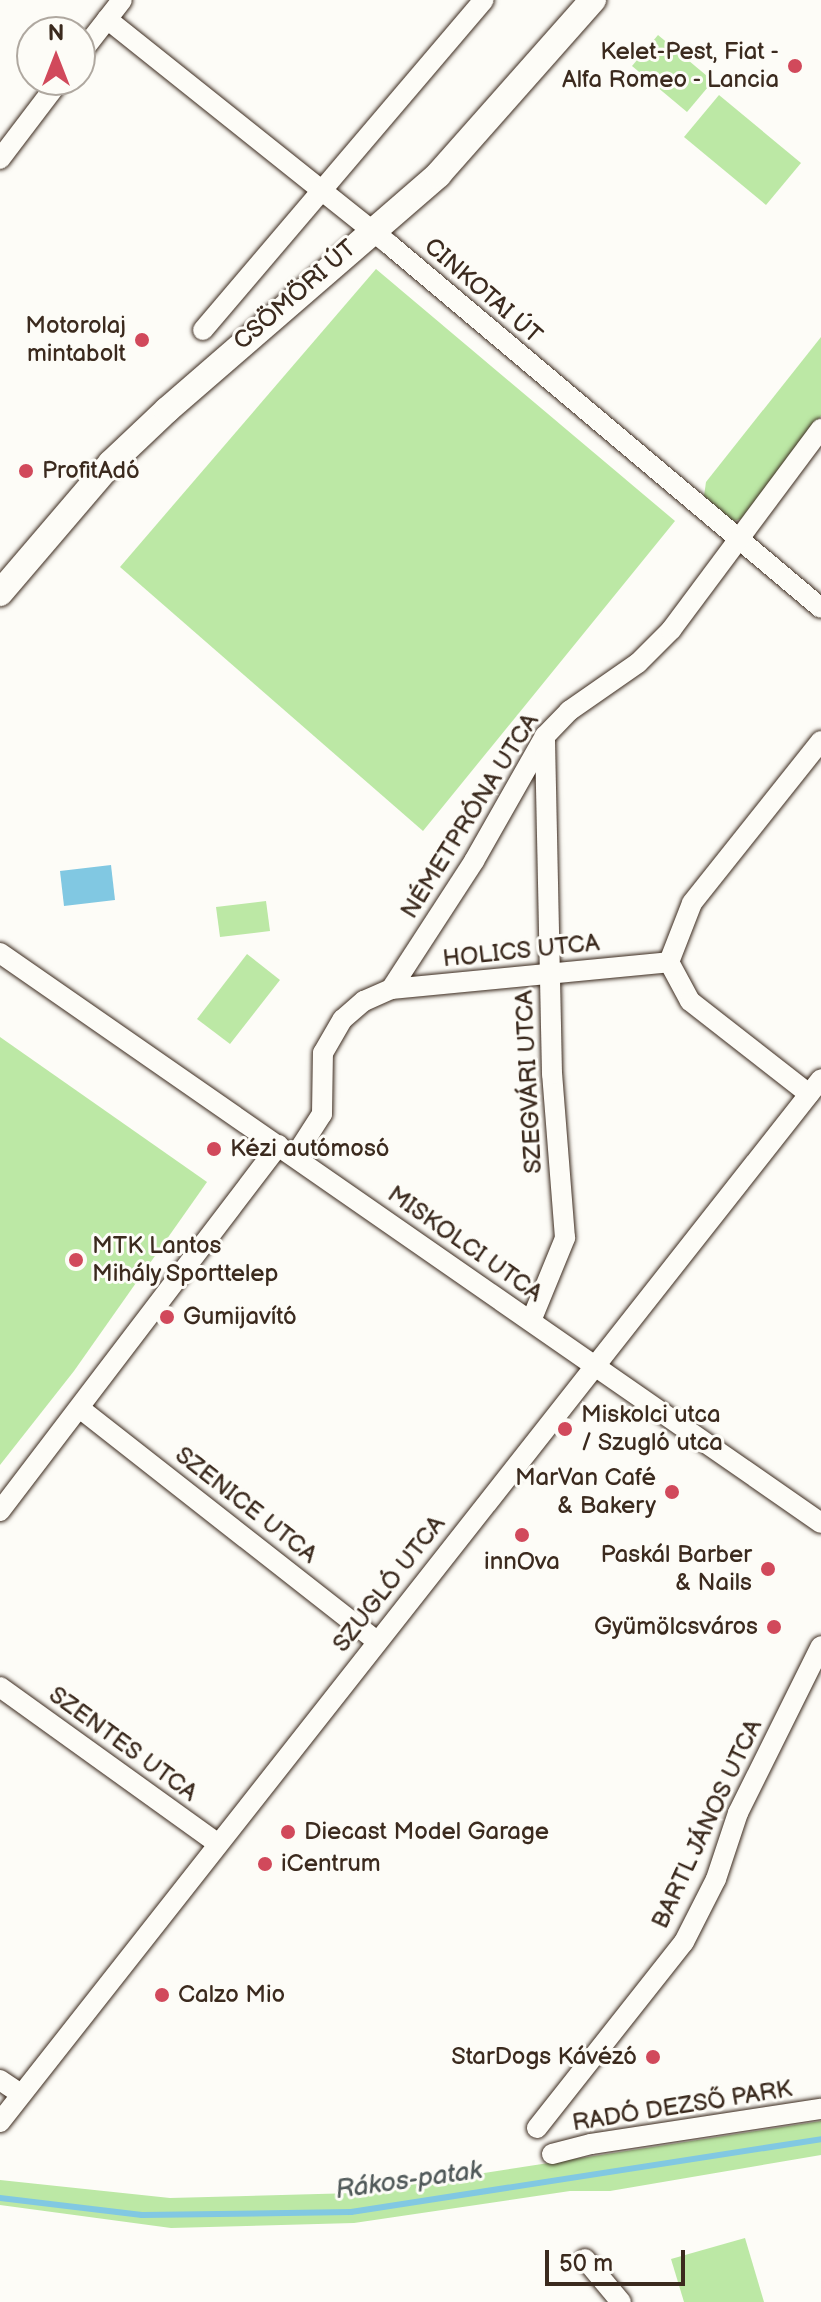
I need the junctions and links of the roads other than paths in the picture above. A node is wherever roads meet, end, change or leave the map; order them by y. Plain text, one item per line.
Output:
1 (122, 0) edge
2 (484, 0) edge
3 (593, 0) edge
4 (107, 19) junction
5 (96, 33) edge
6 (48, 96) edge
7 (0, 159) edge
8 (323, 194) junction
9 (370, 232) junction
10 (203, 330) dead end
11 (821, 429) edge
12 (739, 540) junction
13 (0, 593) edge
14 (821, 608) edge
15 (545, 736) junction
16 (821, 741) edge
17 (0, 953) edge
18 (669, 962) junction
19 (550, 975) junction
20 (391, 989) junction
21 (815, 1087) edge
22 (287, 1151) junction
23 (531, 1321) junction
24 (595, 1366) junction
25 (82, 1410) junction
26 (0, 1511) edge
27 (821, 1523) edge
28 (377, 1641) junction
29 (821, 1646) edge
30 (0, 1687) edge
31 (216, 1842) junction
32 (0, 2080) edge
33 (21, 2094) junction
34 (821, 2109) edge
35 (0, 2122) edge
36 (537, 2128) dead end
37 (552, 2154) dead end
38 (585, 2259) dead end
39 (621, 2302) edge

1 - 4 street
2 - 8 street, CSÖMÖRI ÚT
3 - 9 main road, CSÖMÖRI ÚT
4 - 5 street
4 - 8 street, CINKOTAI ÚT
6 - 7 street
8 - 9 street, CINKOTAI ÚT
8 - 10 street, CSÖMÖRI ÚT
9 - 12 street, CINKOTAI ÚT
9 - 13 main road, CSÖMÖRI ÚT
11 - 12 street, NÉMETPRÓNA UTCA
12 - 14 street, CINKOTAI ÚT
12 - 15 street, NÉMETPRÓNA UTCA
15 - 19 street, SZEGVÁRI UTCA
15 - 20 street, NÉMETPRÓNA UTCA
16 - 18 street
17 - 22 street, MISKOLCI UTCA
18 - 19 street, HOLICS UTCA
18 - 21 street
19 - 20 street, HOLICS UTCA
19 - 23 street, SZEGVÁRI UTCA
20 - 22 street, HOLICS UTCA
21 - 24 street, SZUGLÓ UTCA
22 - 23 street, MISKOLCI UTCA
22 - 25 street
23 - 24 street, MISKOLCI UTCA
24 - 27 street, MISKOLCI UTCA
24 - 28 street, SZUGLÓ UTCA
25 - 26 street
25 - 28 street, SZENICE UTCA
28 - 31 street, SZUGLÓ UTCA
29 - 36 street, BARTL JÁNOS UTCA
30 - 31 street, SZENTES UTCA
31 - 33 street, SZUGLÓ UTCA
32 - 33 street
33 - 35 street, SZUGLÓ UTCA
34 - 37 street, RADÓ DEZSŐ PARK
38 - 39 street

